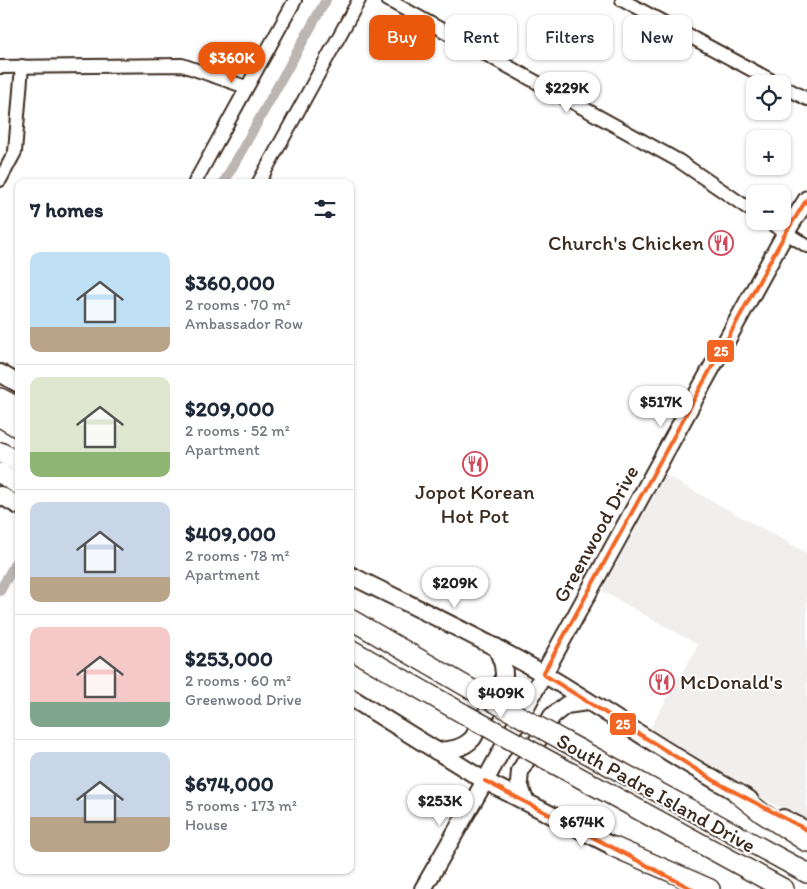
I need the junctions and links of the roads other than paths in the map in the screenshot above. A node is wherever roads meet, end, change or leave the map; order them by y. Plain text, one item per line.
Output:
1 (295, 0) edge
2 (359, 0) edge
3 (388, 0) edge
4 (622, 0) edge
5 (22, 66) junction
6 (0, 67) edge
7 (761, 75) edge
8 (246, 87) junction
9 (791, 91) edge
10 (807, 99) edge
11 (197, 179) edge
12 (260, 179) edge
13 (0, 180) edge
14 (807, 199) edge
15 (746, 207) edge
16 (780, 230) edge
17 (786, 234) junction
18 (807, 246) edge
19 (0, 373) edge
20 (15, 382) edge
21 (0, 398) edge
22 (15, 406) edge
23 (0, 417) edge
24 (15, 426) edge
25 (0, 452) edge
26 (15, 460) edge
27 (0, 473) edge
28 (15, 482) edge
29 (0, 495) edge
30 (15, 504) edge
31 (354, 577) edge
32 (354, 621) edge
33 (496, 647) junction
34 (354, 651) edge
35 (543, 674) junction
36 (354, 700) edge
37 (587, 702) junction
38 (436, 751) junction
39 (485, 781) junction
40 (737, 793) junction
41 (524, 801) junction
42 (807, 830) edge
43 (807, 842) edge
44 (614, 847) junction
45 (807, 874) edge
46 (423, 889) edge
47 (692, 889) edge
48 (710, 889) edge
49 (784, 889) edge

1 - 8 street
2 - 12 street
3 - 15 street
4 - 7 street
5 - 6 street
5 - 8 street
5 - 13 street
8 - 11 street
9 - 10 street
14 - 17 main road, Greenwood Drive
16 - 17 street
17 - 18 street
17 - 35 main road, Greenwood Drive
19 - 20 main road
21 - 22 highway
23 - 24 highway
25 - 26 highway
27 - 28 highway
29 - 30 main road
31 - 33 main road
32 - 45 highway, South Padre Island Drive, bridge
33 - 35 main road
33 - 38 main road
34 - 49 highway, South Padre Island Drive, bridge
35 - 37 main road
35 - 39 main road, Greenwood Drive
36 - 38 main road
37 - 40 main road
37 - 41 main road
38 - 39 main road
39 - 41 main road
39 - 46 main road, Greenwood Drive
40 - 42 main road
40 - 43 highway
41 - 44 main road
44 - 47 main road
44 - 48 highway

